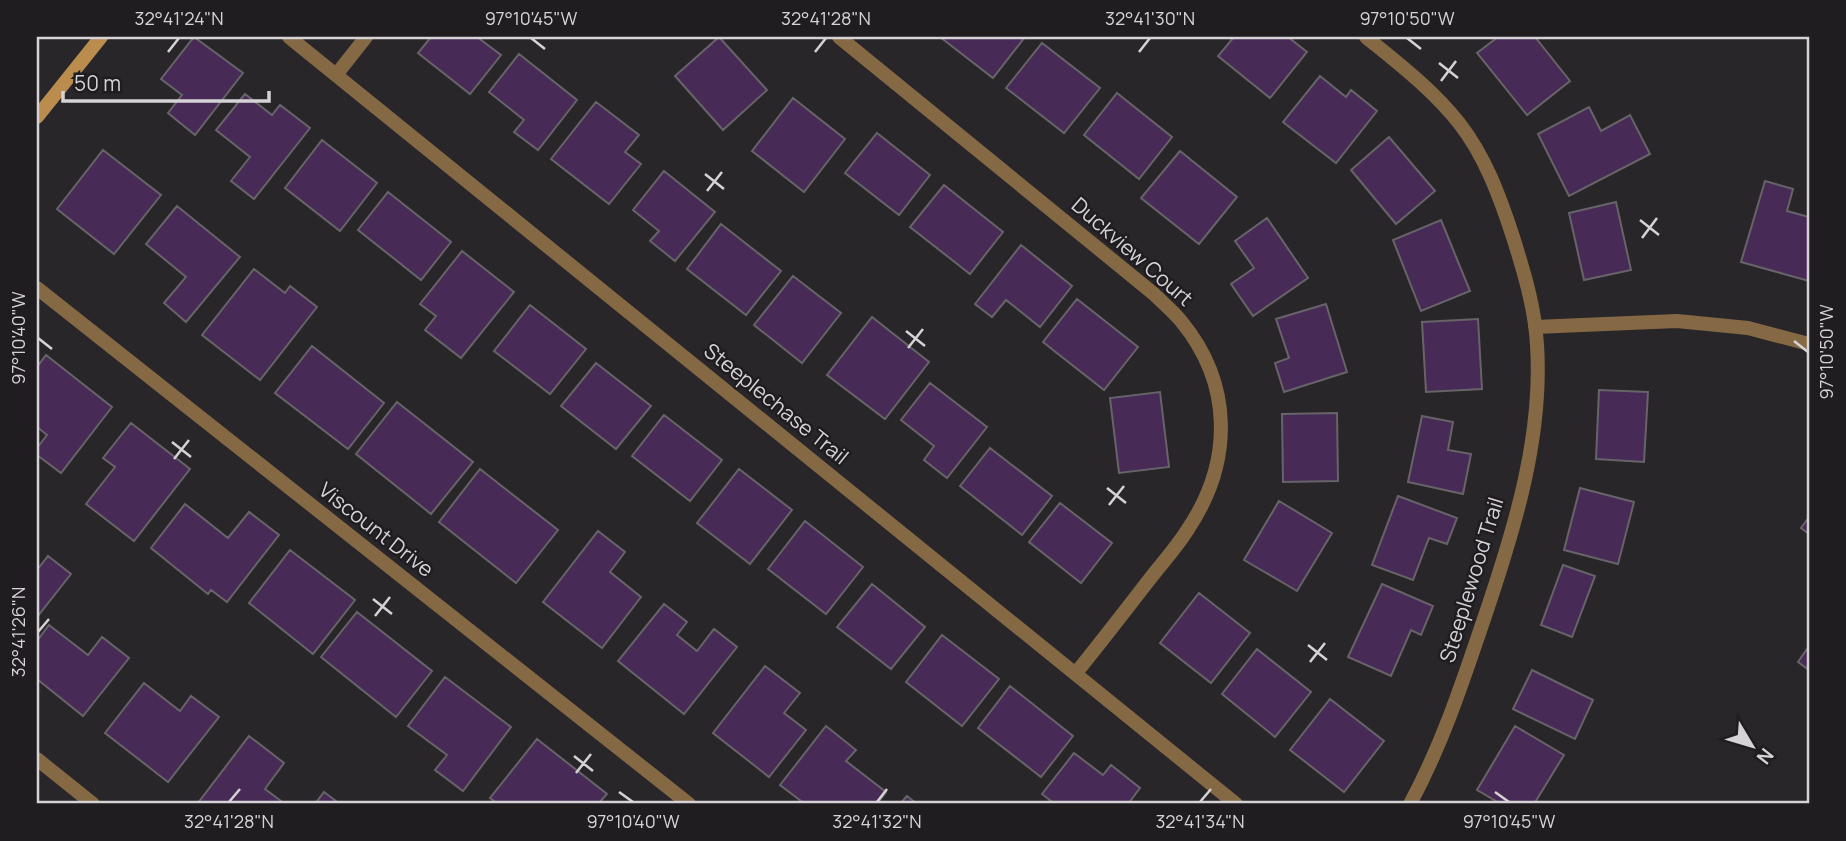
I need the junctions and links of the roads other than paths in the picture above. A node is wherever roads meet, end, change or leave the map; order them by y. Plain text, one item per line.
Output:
1 (101, 37) edge
2 (289, 37) edge
3 (366, 37) edge
4 (839, 37) edge
5 (1366, 37) edge
6 (336, 75) junction
7 (37, 117) edge
8 (37, 288) edge
9 (1535, 327) junction
10 (1809, 344) edge
11 (1076, 673) junction
12 (37, 758) edge
13 (93, 804) edge
14 (689, 804) edge
15 (1236, 804) edge
16 (1410, 804) edge

1 - 7 street
2 - 6 street, Steeplechase Trail
3 - 6 street
4 - 11 street, Duckview Court
5 - 9 street, Steeplewood Trail
6 - 11 street, Steeplechase Trail
8 - 14 street, Viscount Drive
9 - 10 street
9 - 16 street, Steeplewood Trail
11 - 15 street, Steeplechase Trail
12 - 13 street

